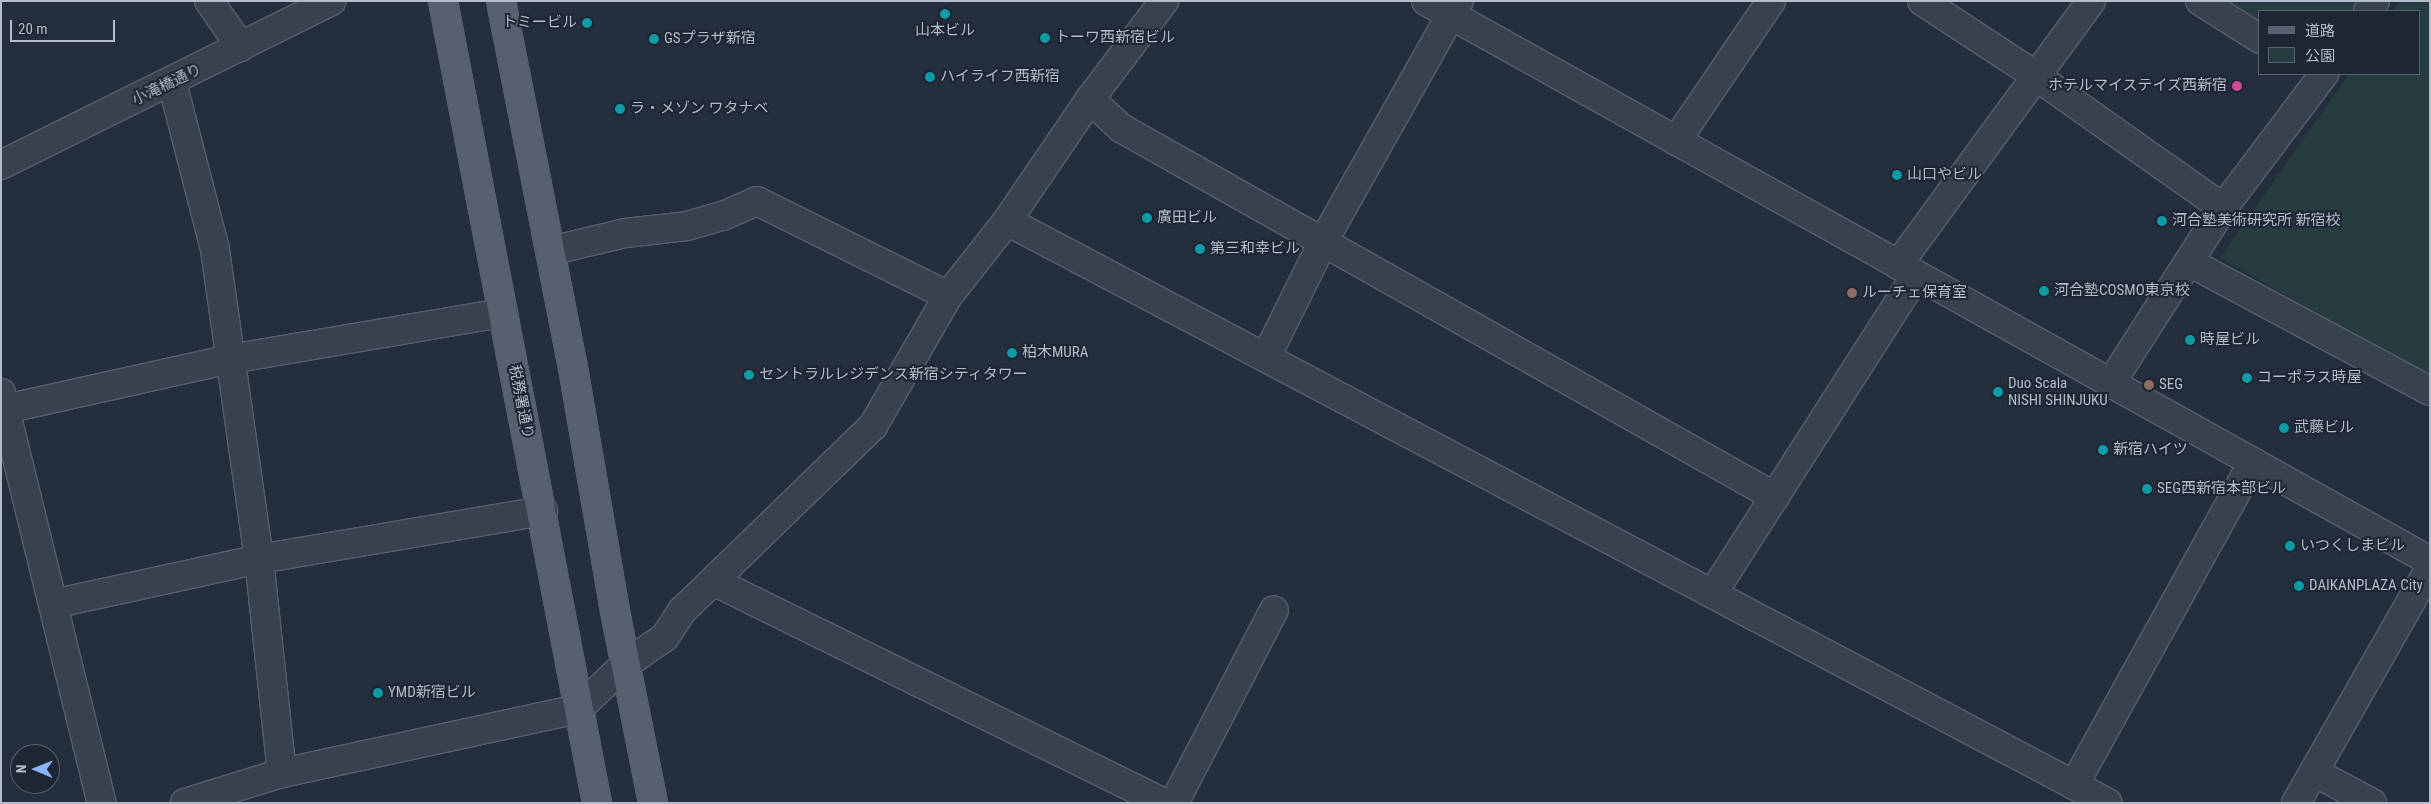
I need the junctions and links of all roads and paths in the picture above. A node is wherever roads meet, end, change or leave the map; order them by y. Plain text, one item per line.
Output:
1 (209, 1) edge
2 (331, 1) edge
3 (443, 1) edge
4 (501, 1) edge
5 (1164, 1) edge
6 (1426, 1) edge
7 (1771, 1) edge
8 (1922, 1) edge
9 (2091, 1) edge
10 (2200, 1) edge
11 (1454, 8) edge
12 (2258, 38) edge
13 (241, 47) junction
14 (2320, 75) edge
15 (2036, 76) junction
16 (172, 82) junction
17 (1090, 98) junction
18 (1676, 141) junction
19 (1, 165) edge
20 (2223, 208) junction
21 (1007, 221) junction
22 (1323, 242) junction
23 (550, 251) junction
24 (2189, 262) junction
25 (1907, 270) junction
26 (948, 296) junction
27 (503, 313) junction
28 (1266, 357) junction
29 (230, 359) junction
30 (2111, 384) junction
31 (2430, 391) edge
32 (3, 401) edge
33 (2253, 462) junction
34 (10, 467) edge
35 (1775, 496) junction
36 (543, 512) junction
37 (259, 559) junction
38 (2430, 561) edge
39 (2430, 568) edge
40 (714, 581) junction
41 (1713, 594) junction
42 (53, 604) junction
43 (1274, 610) dead end
44 (626, 664) junction
45 (578, 709) junction
46 (2314, 772) junction
47 (282, 773) junction
48 (2074, 784) junction
49 (102, 803) edge
50 (185, 803) edge
51 (597, 803) edge
52 (653, 803) edge
53 (1164, 803) edge
54 (1174, 803) edge
55 (2108, 803) edge
56 (2296, 803) edge
57 (2372, 803) edge

1 - 13 street
2 - 13 street, 小滝橋通り
3 - 27 main road, 税務署通り
4 - 23 main road
5 - 17 street
6 - 11 street
7 - 18 street
8 - 15 street
9 - 15 street
10 - 12 street
11 - 18 street
11 - 22 street
13 - 16 street, 小滝橋通り
14 - 20 street
15 - 20 street
15 - 25 street
16 - 19 street, 小滝橋通り
16 - 29 street
17 - 21 street
17 - 22 street
18 - 25 street
20 - 24 street
21 - 26 street
21 - 28 street
22 - 28 street
22 - 35 street
23 - 26 street
23 - 44 main road
24 - 30 street
24 - 31 street
25 - 30 street
25 - 35 street
26 - 40 street
27 - 29 street
27 - 36 main road, 税務署通り
28 - 41 street
29 - 32 street
29 - 37 street
30 - 33 street
32 - 34 street
33 - 38 street
33 - 48 street
34 - 42 street
35 - 41 street
36 - 37 street
36 - 45 main road, 税務署通り
37 - 42 street
37 - 47 street
39 - 46 street
40 - 44 street
40 - 53 street
41 - 48 street
42 - 49 street
43 - 54 street
44 - 45 street
44 - 52 main road
45 - 47 street
45 - 51 main road, 税務署通り
46 - 56 street
46 - 57 street
47 - 50 street
48 - 55 street

